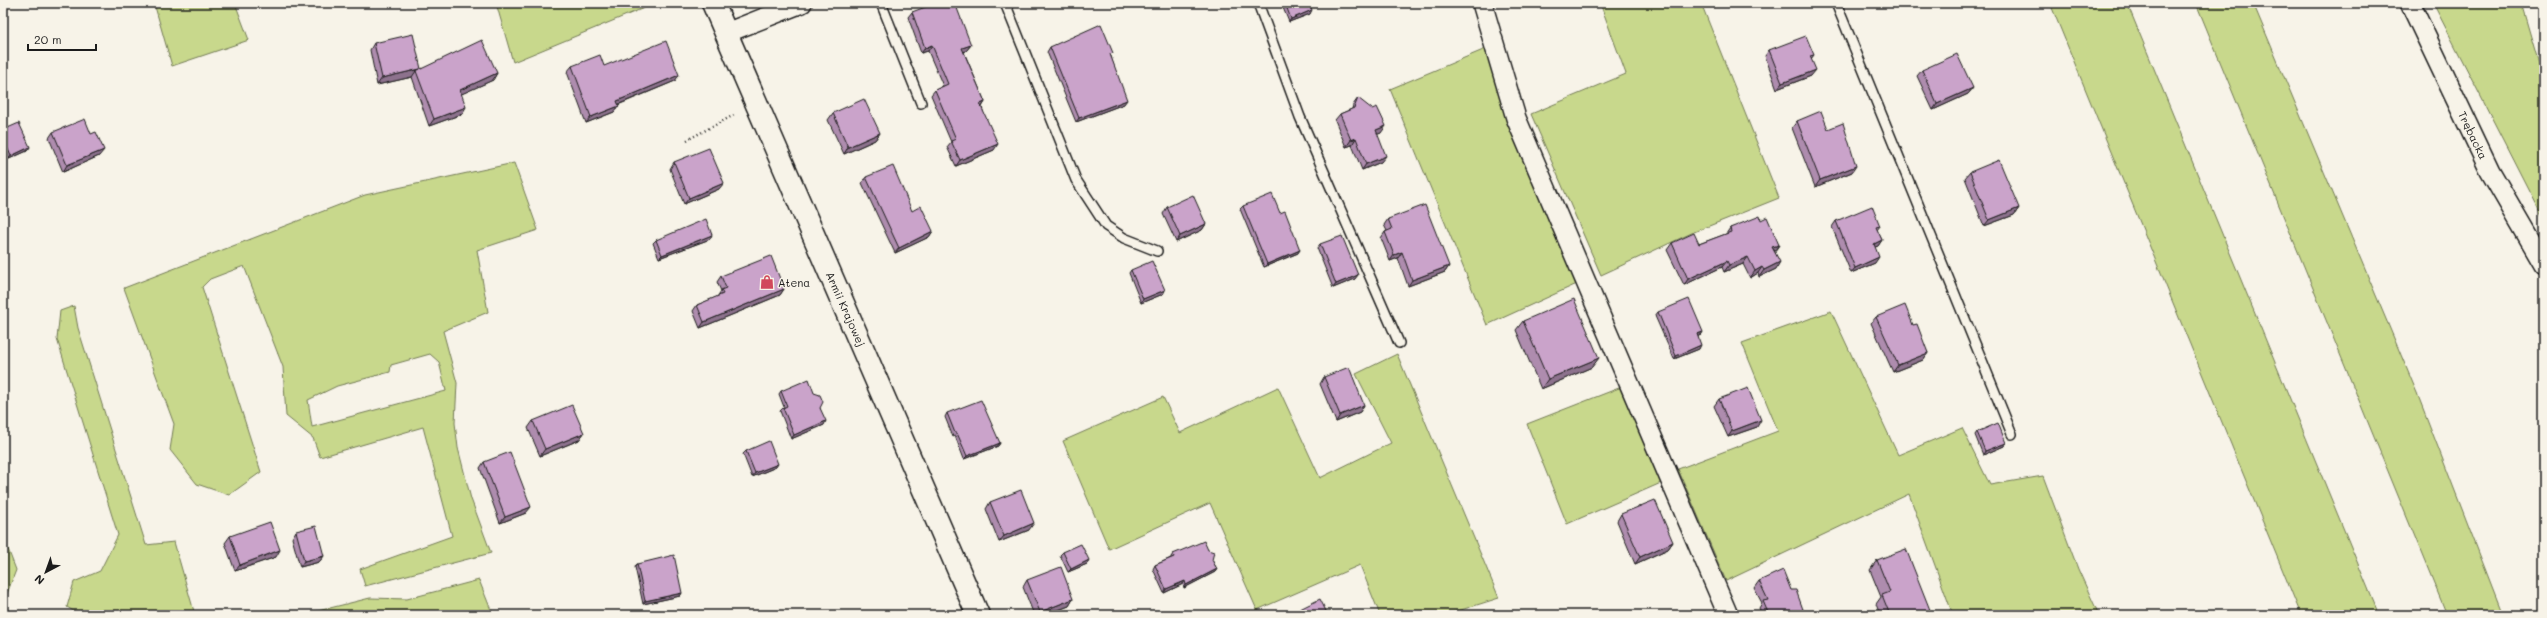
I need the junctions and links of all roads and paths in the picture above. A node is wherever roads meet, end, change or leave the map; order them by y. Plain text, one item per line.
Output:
1 (713, 3) edge
2 (802, 3) edge
3 (881, 3) edge
4 (1005, 3) edge
5 (1258, 3) edge
6 (1482, 3) edge
7 (1836, 3) edge
8 (2410, 3) edge
9 (726, 33) junction
10 (921, 103) dead end
11 (755, 104) junction
12 (687, 140) dead end
13 (1157, 251) dead end
14 (2544, 264) edge
15 (1399, 343) dead end
16 (2012, 434) dead end
17 (978, 615) edge
18 (1728, 615) edge

1 - 9 street, Armii Krajowej
2 - 9 street
3 - 10 lane
4 - 13 lane
5 - 15 lane
6 - 18 street
7 - 16 lane
8 - 14 street, Trębacka
9 - 11 street, Armii Krajowej
11 - 12 path
11 - 17 street, Armii Krajowej

